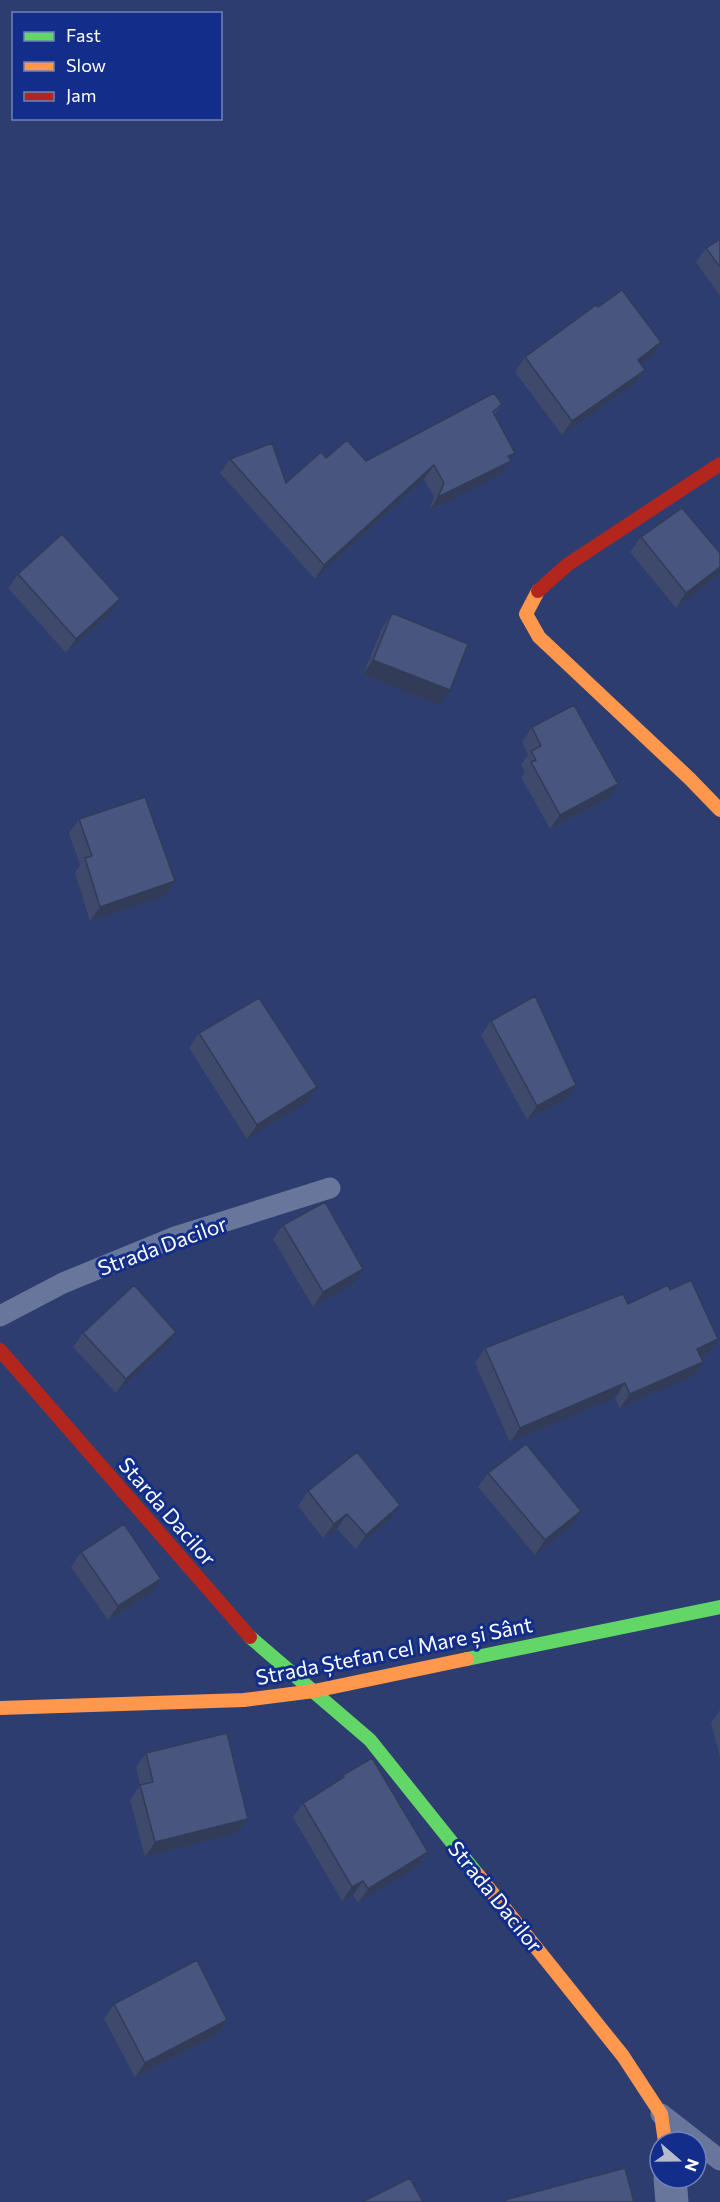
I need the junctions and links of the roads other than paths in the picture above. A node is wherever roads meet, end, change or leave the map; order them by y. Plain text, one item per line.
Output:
1 (720, 464) edge
2 (720, 810) edge
3 (330, 1188) dead end
4 (0, 1316) edge
5 (0, 1350) edge
6 (720, 1607) edge
7 (314, 1691) junction
8 (0, 1708) edge
9 (662, 2114) junction
10 (664, 2130) edge
11 (720, 2160) edge

1 - 2 street
3 - 4 lane, Strada Dacilor
5 - 7 street, Starda Dacilor
6 - 7 street, Strada Ștefan cel Mare și Sânt
7 - 8 street, Strada Ștefan cel Mare și Sânt
7 - 9 street, Strada Dacilor
9 - 10 street, Strada Dacilor
9 - 11 lane, Strada Dacilor

